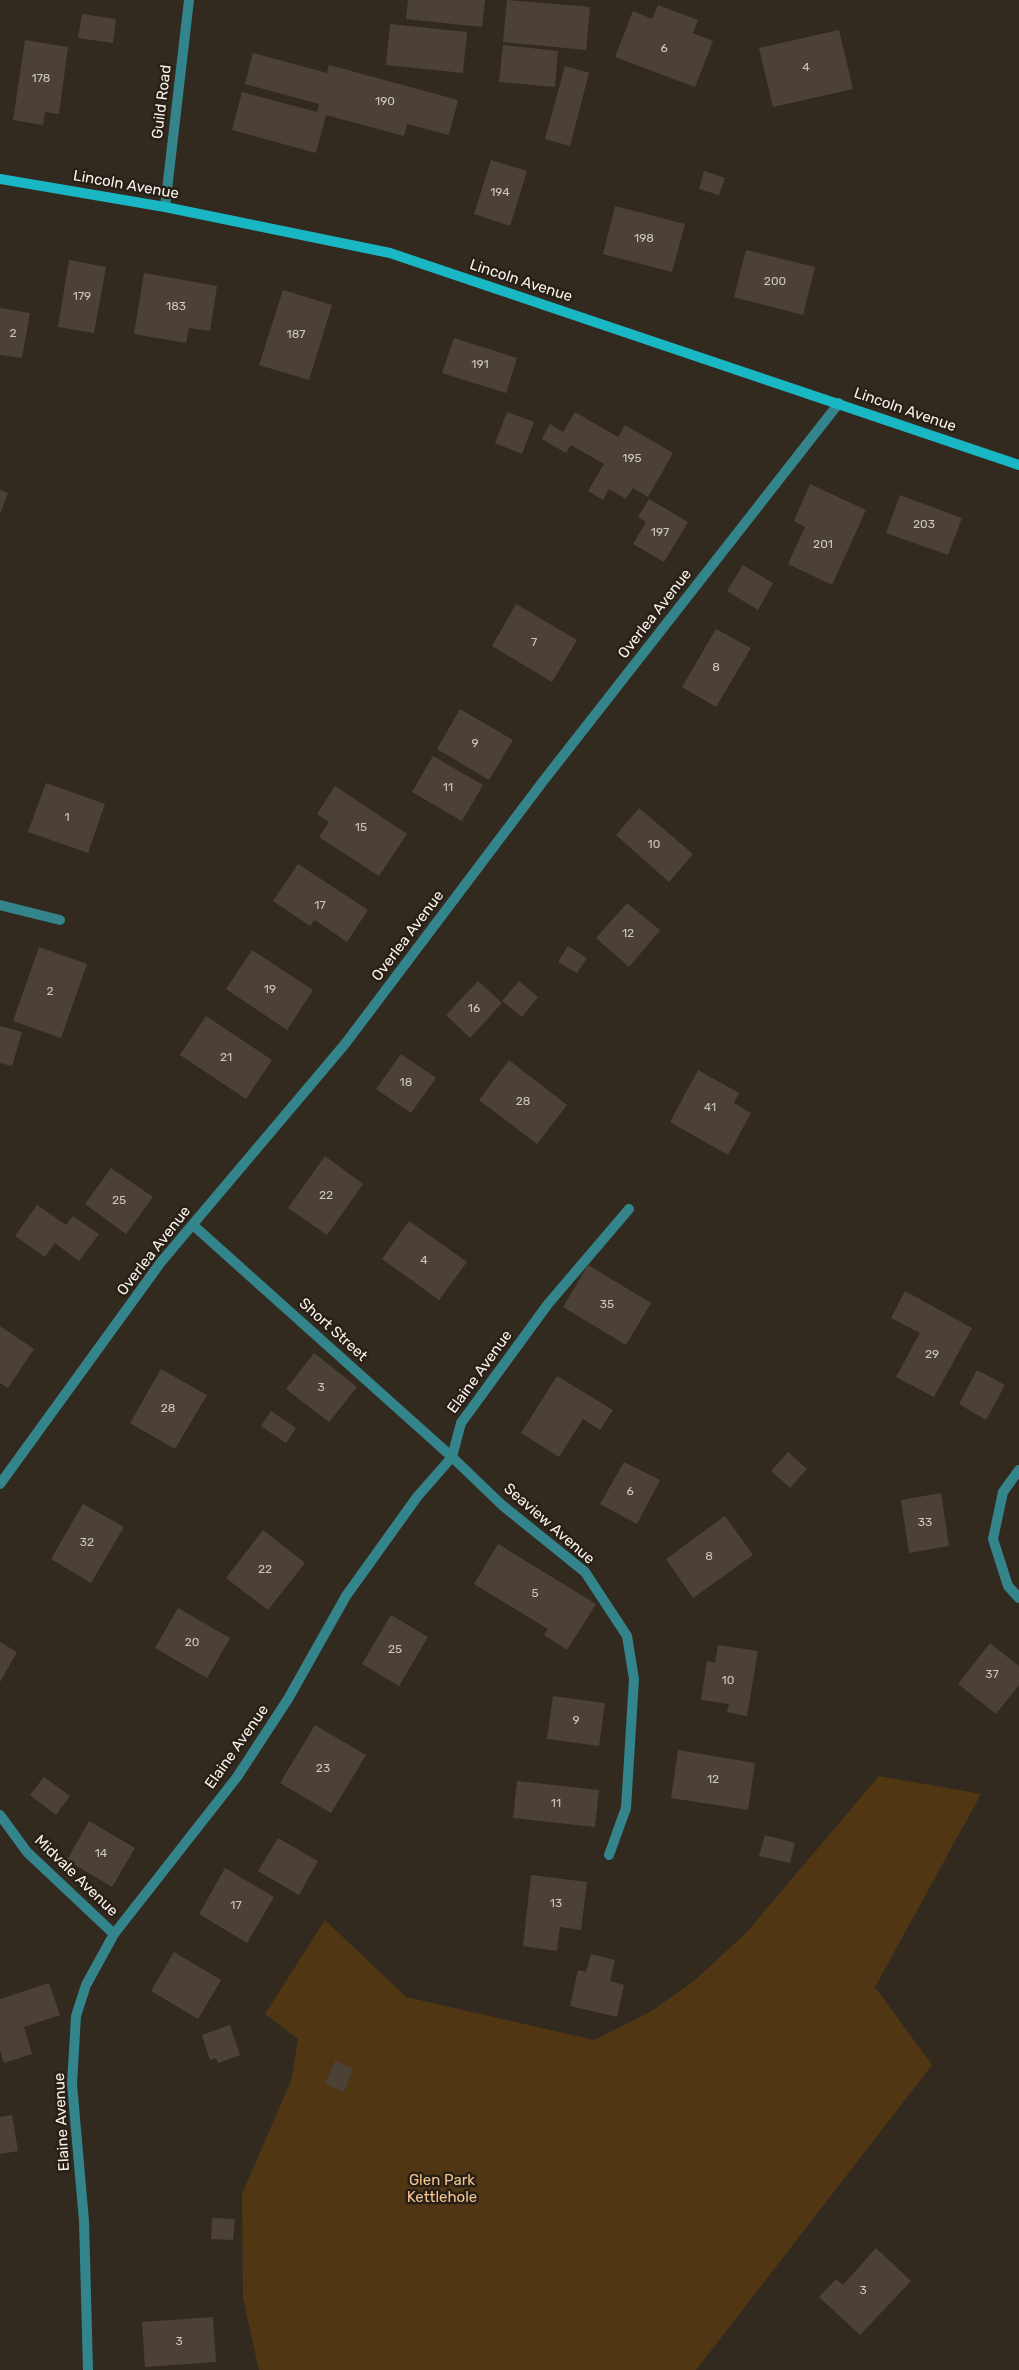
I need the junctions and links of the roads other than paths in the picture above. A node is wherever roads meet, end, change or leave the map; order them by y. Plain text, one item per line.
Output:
1 (189, 0) edge
2 (0, 179) edge
3 (165, 207) junction
4 (839, 403) junction
5 (1019, 465) edge
6 (0, 905) edge
7 (60, 920) dead end
8 (628, 1208) dead end
9 (193, 1225) junction
10 (452, 1457) junction
11 (1019, 1470) edge
12 (0, 1484) edge
13 (1019, 1598) edge
14 (0, 1815) edge
15 (609, 1855) dead end
16 (114, 1934) junction
17 (88, 2370) edge

1 - 3 street, Guild Road
2 - 3 main road, Lincoln Avenue
3 - 4 main road, Lincoln Avenue
4 - 5 main road, Lincoln Avenue
4 - 9 street, Overlea Avenue
6 - 7 street
8 - 10 street, Elaine Avenue
9 - 10 street, Short Street
9 - 12 street, Overlea Avenue
10 - 15 street, Seaview Avenue
10 - 16 street, Elaine Avenue
11 - 13 street
14 - 16 street, Midvale Avenue
16 - 17 street, Elaine Avenue

